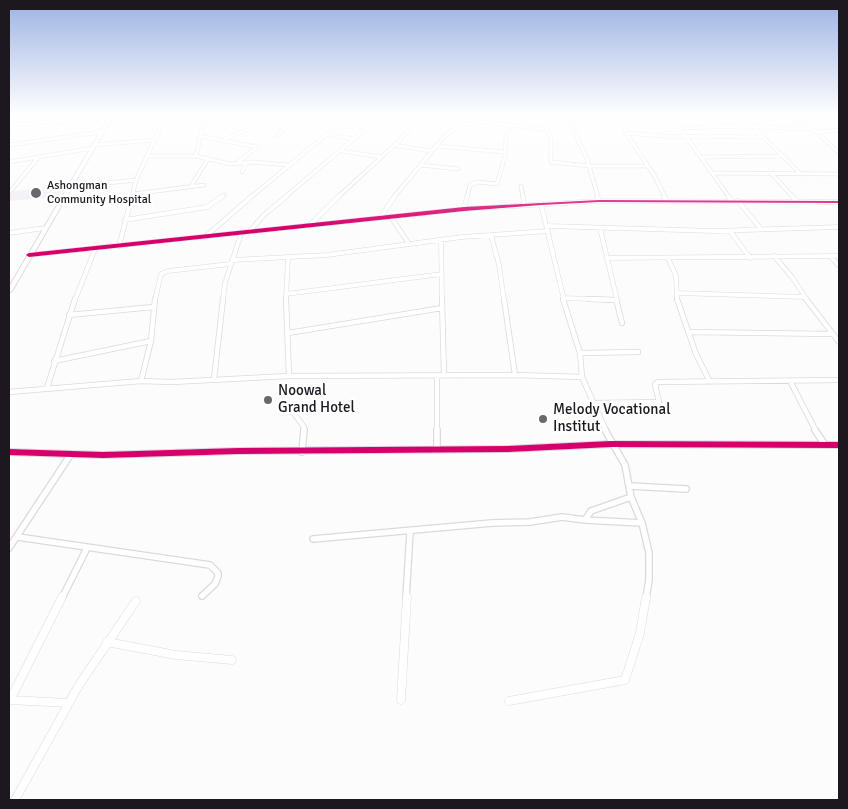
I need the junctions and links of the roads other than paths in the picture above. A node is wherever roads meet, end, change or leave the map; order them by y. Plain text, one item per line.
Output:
1 (505, 152) edge
2 (62, 153) edge
3 (90, 153) edge
4 (150, 153) edge
5 (196, 153) edge
6 (250, 153) edge
7 (303, 153) edge
8 (340, 153) edge
9 (353, 153) edge
10 (385, 153) edge
11 (430, 153) edge
12 (550, 153) edge
13 (584, 153) edge
14 (639, 153) edge
15 (699, 153) edge
16 (780, 153) edge
17 (149, 156) junction
18 (196, 156) junction
19 (702, 156) junction
20 (784, 156) junction
21 (39, 157) junction
22 (380, 157) junction
23 (208, 159) junction
24 (9, 162) edge
25 (238, 162) junction
26 (247, 162) junction
27 (288, 165) junction
28 (420, 165) junction
29 (590, 166) junction
30 (648, 166) junction
31 (458, 169) dead end
32 (242, 172) dead end
33 (714, 173) junction
34 (772, 173) junction
35 (802, 174) junction
36 (839, 174) edge
37 (18, 180) junction
38 (136, 180) junction
39 (9, 181) edge
40 (204, 185) dead end
41 (191, 186) junction
42 (521, 186) dead end
43 (69, 187) junction
44 (9, 193) edge
45 (133, 194) junction
46 (224, 195) dead end
47 (598, 201) junction
48 (732, 201) junction
49 (738, 201) junction
50 (797, 201) junction
51 (667, 202) junction
52 (839, 202) edge
53 (541, 204) junction
54 (524, 205) junction
55 (464, 209) junction
56 (391, 217) junction
57 (380, 218) junction
58 (125, 220) junction
59 (309, 226) junction
60 (839, 227) edge
61 (45, 228) junction
62 (600, 228) junction
63 (548, 229) junction
64 (761, 229) junction
65 (730, 231) junction
66 (9, 232) edge
67 (248, 233) junction
68 (241, 234) junction
69 (491, 235) junction
70 (205, 238) junction
71 (441, 240) junction
72 (409, 244) junction
73 (119, 246) junction
74 (95, 248) junction
75 (29, 256) junction
76 (774, 256) junction
77 (839, 256) edge
78 (288, 257) junction
79 (831, 257) junction
80 (606, 258) junction
81 (668, 258) junction
82 (750, 258) junction
83 (231, 262) junction
84 (839, 266) edge
85 (442, 274) junction
86 (9, 291) edge
87 (677, 293) junction
88 (286, 294) junction
89 (804, 297) junction
90 (564, 298) junction
91 (615, 300) junction
92 (153, 307) junction
93 (442, 308) junction
94 (69, 315) junction
95 (622, 323) dead end
96 (689, 332) junction
97 (288, 333) junction
98 (833, 334) junction
99 (151, 341) junction
100 (839, 342) edge
101 (638, 352) dead end
102 (580, 353) junction
103 (54, 361) junction
104 (515, 375) junction
105 (289, 376) junction
106 (436, 376) junction
107 (444, 376) junction
108 (582, 377) junction
109 (214, 379) junction
110 (709, 380) junction
111 (839, 380) edge
112 (141, 381) junction
113 (790, 381) junction
114 (47, 388) junction
115 (9, 392) edge
116 (594, 403) junction
117 (290, 408) dead end
118 (611, 444) junction
119 (825, 445) junction
120 (839, 445) edge
121 (437, 450) junction
122 (9, 452) edge
123 (302, 452) junction
124 (71, 454) junction
125 (630, 486) junction
126 (686, 489) dead end
127 (631, 498) junction
128 (584, 520) junction
129 (642, 523) junction
130 (410, 532) junction
131 (18, 536) junction
132 (313, 539) dead end
133 (9, 548) edge
134 (87, 548) junction
135 (202, 596) dead end
136 (136, 601) dead end
137 (107, 642) junction
138 (232, 660) dead end
139 (401, 700) dead end
140 (9, 701) edge
141 (509, 701) dead end
142 (69, 703) junction
143 (15, 800) edge

1 - 55 street
2 - 21 street
3 - 43 street
4 - 17 street
5 - 18 street
6 - 25 street
7 - 27 street
8 - 67 street
9 - 22 street
10 - 22 street
11 - 28 street
12 - 29 street
13 - 29 street
14 - 30 street
15 - 19 street
16 - 20 street
17 - 18 street
17 - 38 street
18 - 23 street
19 - 20 street
19 - 33 street
20 - 35 street
21 - 24 street
21 - 37 street
22 - 59 street
23 - 25 street
23 - 41 street
25 - 26 street
26 - 27 street
26 - 32 street
27 - 70 street
28 - 31 street
28 - 57 street
29 - 30 street
29 - 47 street
30 - 51 street
33 - 34 street
33 - 48 street
34 - 35 street
34 - 50 street
35 - 36 street
37 - 39 street
37 - 44 street
38 - 43 street
38 - 45 street
40 - 41 street
41 - 45 street
42 - 54 street
43 - 61 street
45 - 58 street
46 - 58 street
47 - 51 street
47 - 53 street
48 - 49 street
48 - 51 street
49 - 50 street
49 - 64 street
50 - 52 street
53 - 54 street
53 - 63 street
54 - 55 street
55 - 56 street
56 - 57 street
56 - 72 street
57 - 59 street
58 - 73 street
59 - 67 street
60 - 64 street
61 - 66 street
61 - 75 street
62 - 63 street
62 - 65 street
62 - 80 street
63 - 69 street
63 - 90 street
64 - 65 street
65 - 82 street
67 - 68 street
68 - 70 street
68 - 83 street
69 - 71 street
69 - 104 street
70 - 73 street
71 - 72 street
71 - 85 street
72 - 78 street
73 - 74 street
74 - 75 street
74 - 94 street
75 - 86 street
76 - 79 street
76 - 82 street
76 - 89 street
77 - 79 street
78 - 83 street
78 - 88 street
79 - 84 street
80 - 81 street
80 - 91 street
81 - 82 street
81 - 87 street
83 - 92 street
83 - 109 street
85 - 88 street
85 - 93 street
87 - 89 street
87 - 96 street
88 - 97 street
89 - 98 street
90 - 91 street
90 - 102 street
91 - 95 street
92 - 94 street
92 - 99 street
93 - 97 street
93 - 107 street
94 - 103 street
96 - 98 street
96 - 110 street
97 - 105 street
98 - 100 street
99 - 103 street
99 - 112 street
101 - 102 street
102 - 108 street
103 - 114 street
104 - 107 street
104 - 108 street
105 - 106 street
105 - 109 street
106 - 107 street
106 - 121 street
108 - 116 street
109 - 112 street
110 - 113 street
110 - 116 street
111 - 113 street
112 - 114 street
113 - 119 street
114 - 115 street
116 - 118 street
117 - 123 street
118 - 119 street
118 - 121 street
118 - 125 street
119 - 120 street
121 - 123 street
122 - 124 street
123 - 124 street
124 - 131 street
125 - 126 street
125 - 127 street
127 - 128 street
127 - 129 street
128 - 129 street
128 - 130 street
129 - 141 street
130 - 132 street
130 - 139 street
131 - 133 street
131 - 134 street
134 - 135 street
134 - 140 street
136 - 137 street
137 - 138 street
137 - 142 street
140 - 142 street
142 - 143 street

